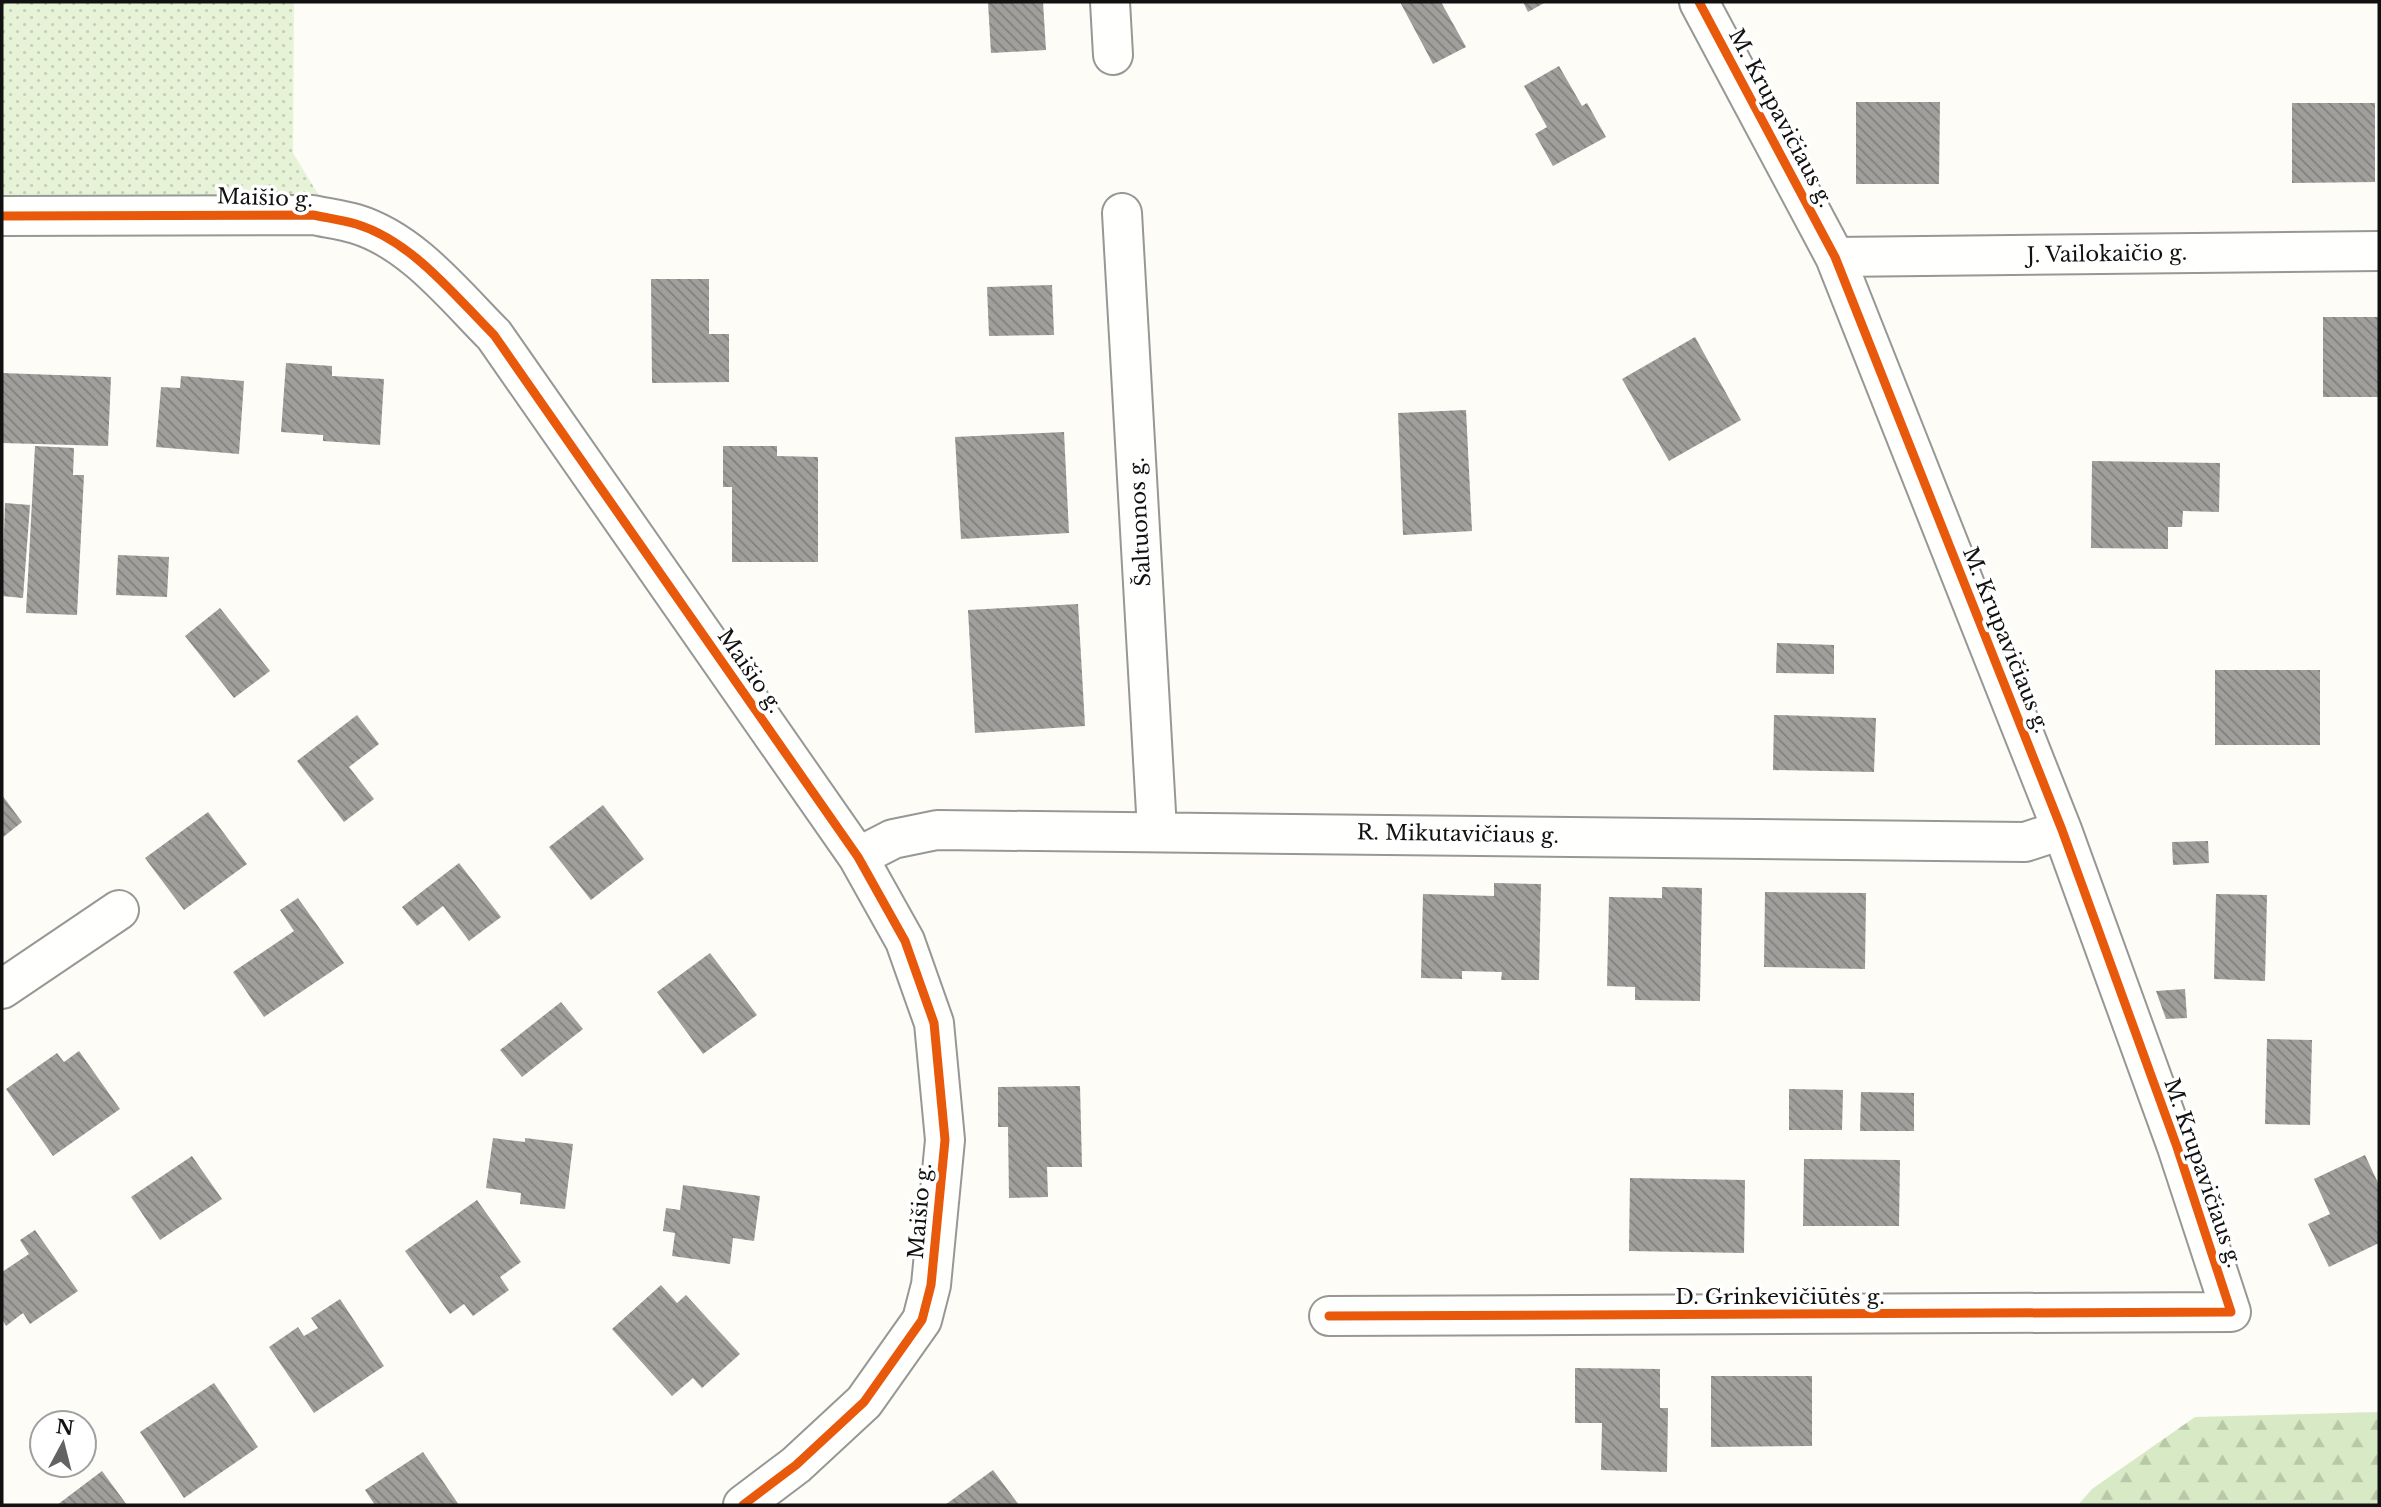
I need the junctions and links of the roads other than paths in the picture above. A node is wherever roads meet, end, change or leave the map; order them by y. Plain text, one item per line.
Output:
1 (1110, 2) edge
2 (1699, 2) edge
3 (1113, 55) dead end
4 (1122, 213) dead end
5 (2, 216) edge
6 (2379, 251) edge
7 (1835, 257) junction
8 (1157, 830) junction
9 (2062, 830) junction
10 (858, 857) junction
11 (118, 910) dead end
12 (2, 989) edge
13 (2231, 1312) joint
14 (1329, 1317) dead end
15 (743, 1505) edge

1 - 3 street
2 - 7 street, M. Krupavičiaus g.
4 - 8 street, Šaltuonos g.
5 - 10 street, Maišio g.
6 - 7 street, J. Vailokaičio g.
7 - 9 street, M. Krupavičiaus g.
8 - 9 street, R. Mikutavičiaus g.
8 - 10 street, R. Mikutavičiaus g.
9 - 13 street, M. Krupavičiaus g.
10 - 15 street, Maišio g.
11 - 12 street
13 - 14 street, D. Grinkevičiūtės g.

